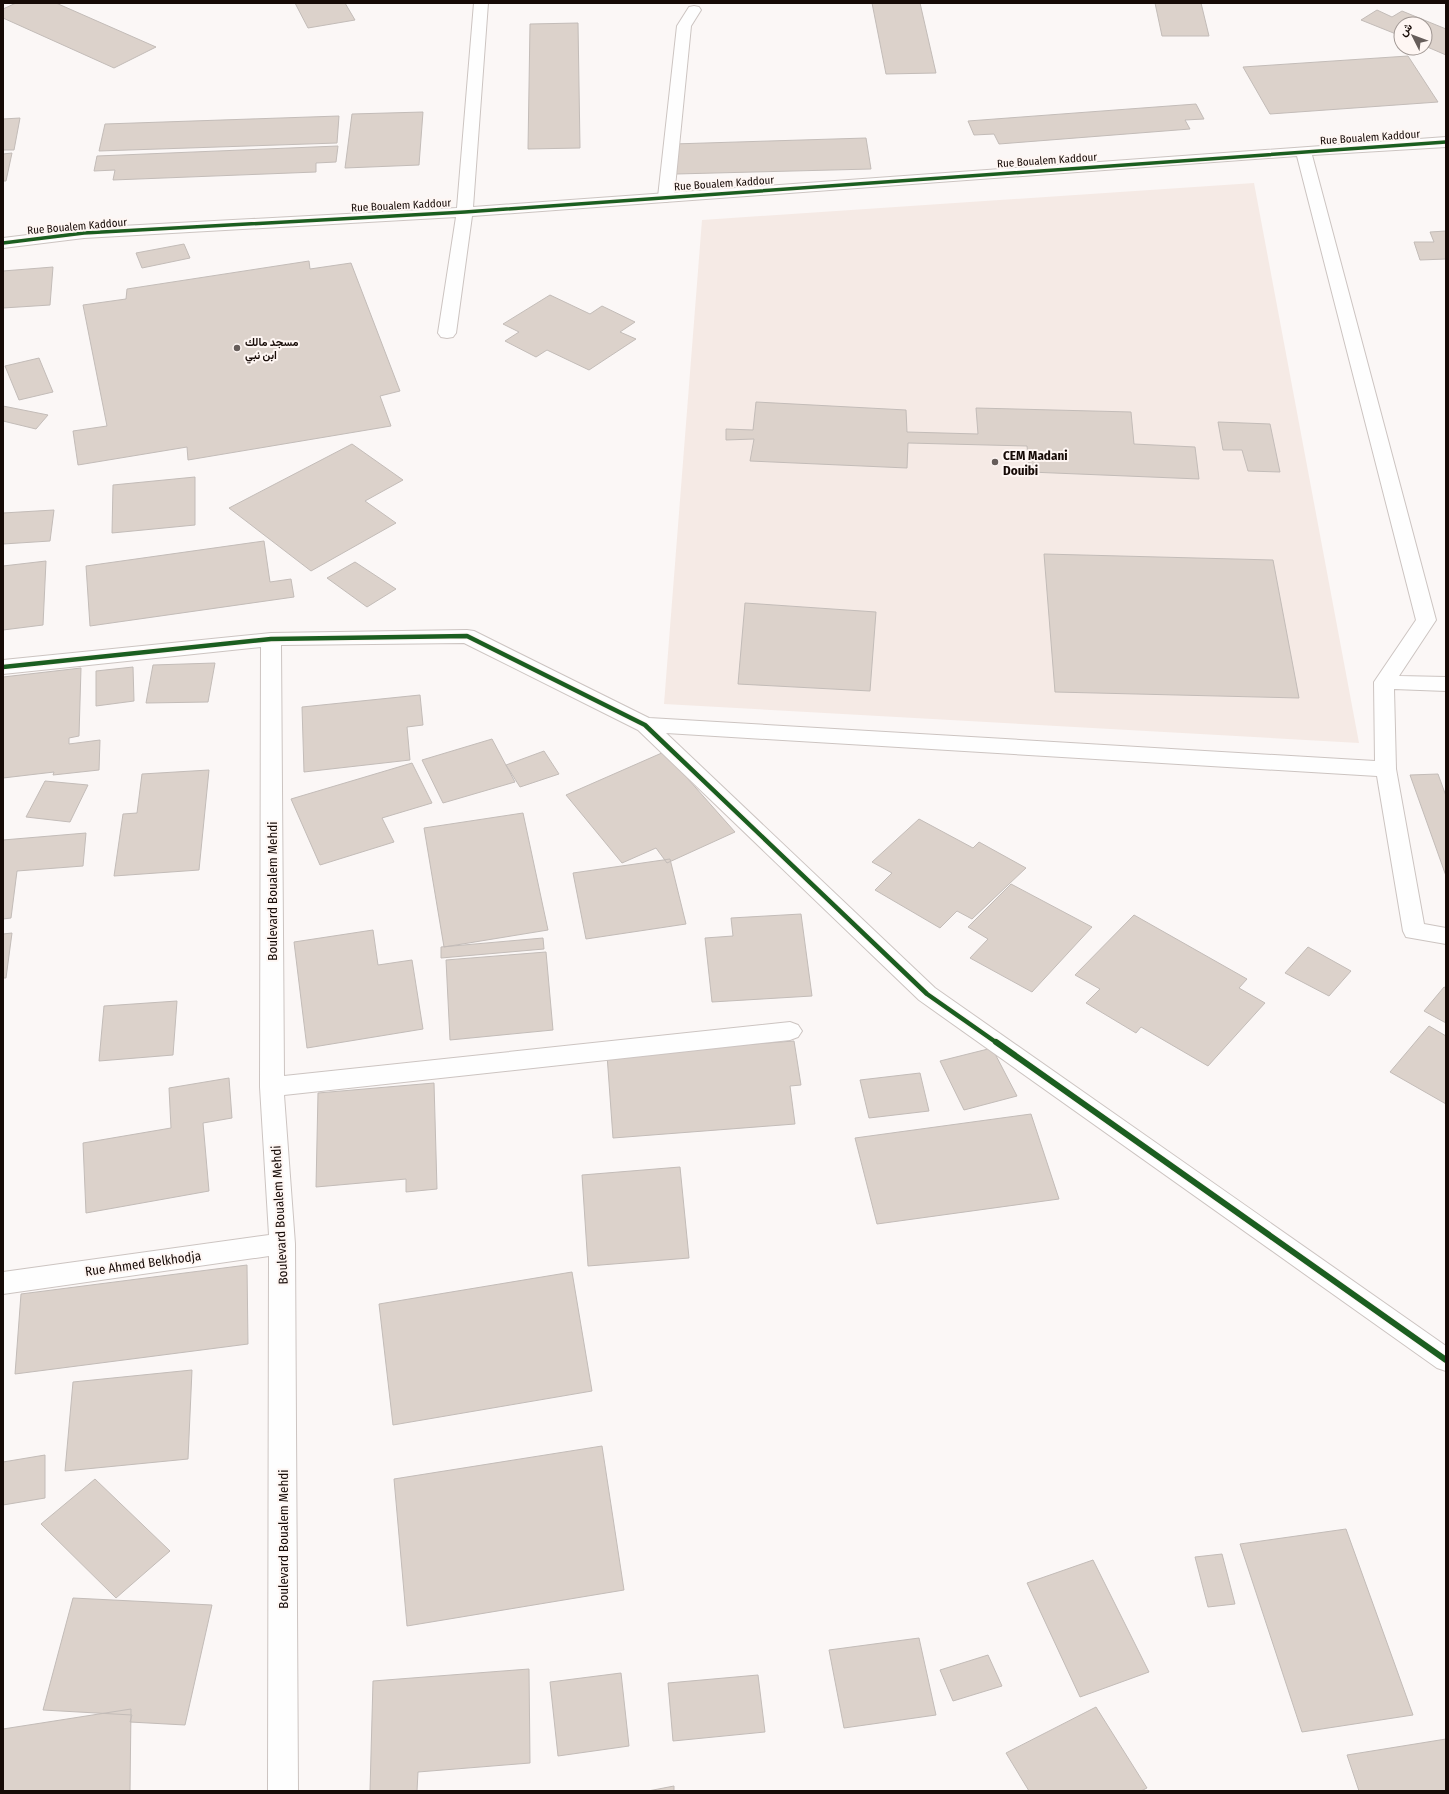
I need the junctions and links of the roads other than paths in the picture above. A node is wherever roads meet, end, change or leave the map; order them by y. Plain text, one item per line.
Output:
1 (481, 3) edge
2 (694, 10) dead end
3 (1446, 142) edge
4 (1303, 151) junction
5 (666, 197) junction
6 (465, 212) junction
7 (3, 243) edge
8 (447, 333) dead end
9 (271, 638) junction
10 (3, 667) edge
11 (1384, 682) junction
12 (1446, 684) edge
13 (645, 725) junction
14 (1386, 769) junction
15 (1446, 936) edge
16 (790, 1031) dead end
17 (272, 1087) junction
18 (282, 1244) junction
19 (3, 1283) edge
20 (1446, 1360) edge
21 (283, 1791) edge

1 - 6 street
2 - 5 street
3 - 4 street, Rue Boualem Kaddour
4 - 5 street, Rue Boualem Kaddour
4 - 11 street
5 - 6 street, Rue Boualem Kaddour
6 - 7 street, Rue Boualem Kaddour
6 - 8 street
9 - 10 street
9 - 13 street
9 - 17 street, Boulevard Boualem Mehdi
11 - 12 street
11 - 14 street
13 - 14 street
13 - 20 street
14 - 15 street
16 - 17 street
17 - 18 street, Boulevard Boualem Mehdi
18 - 19 street, Rue Ahmed Belkhodja
18 - 21 street, Boulevard Boualem Mehdi

